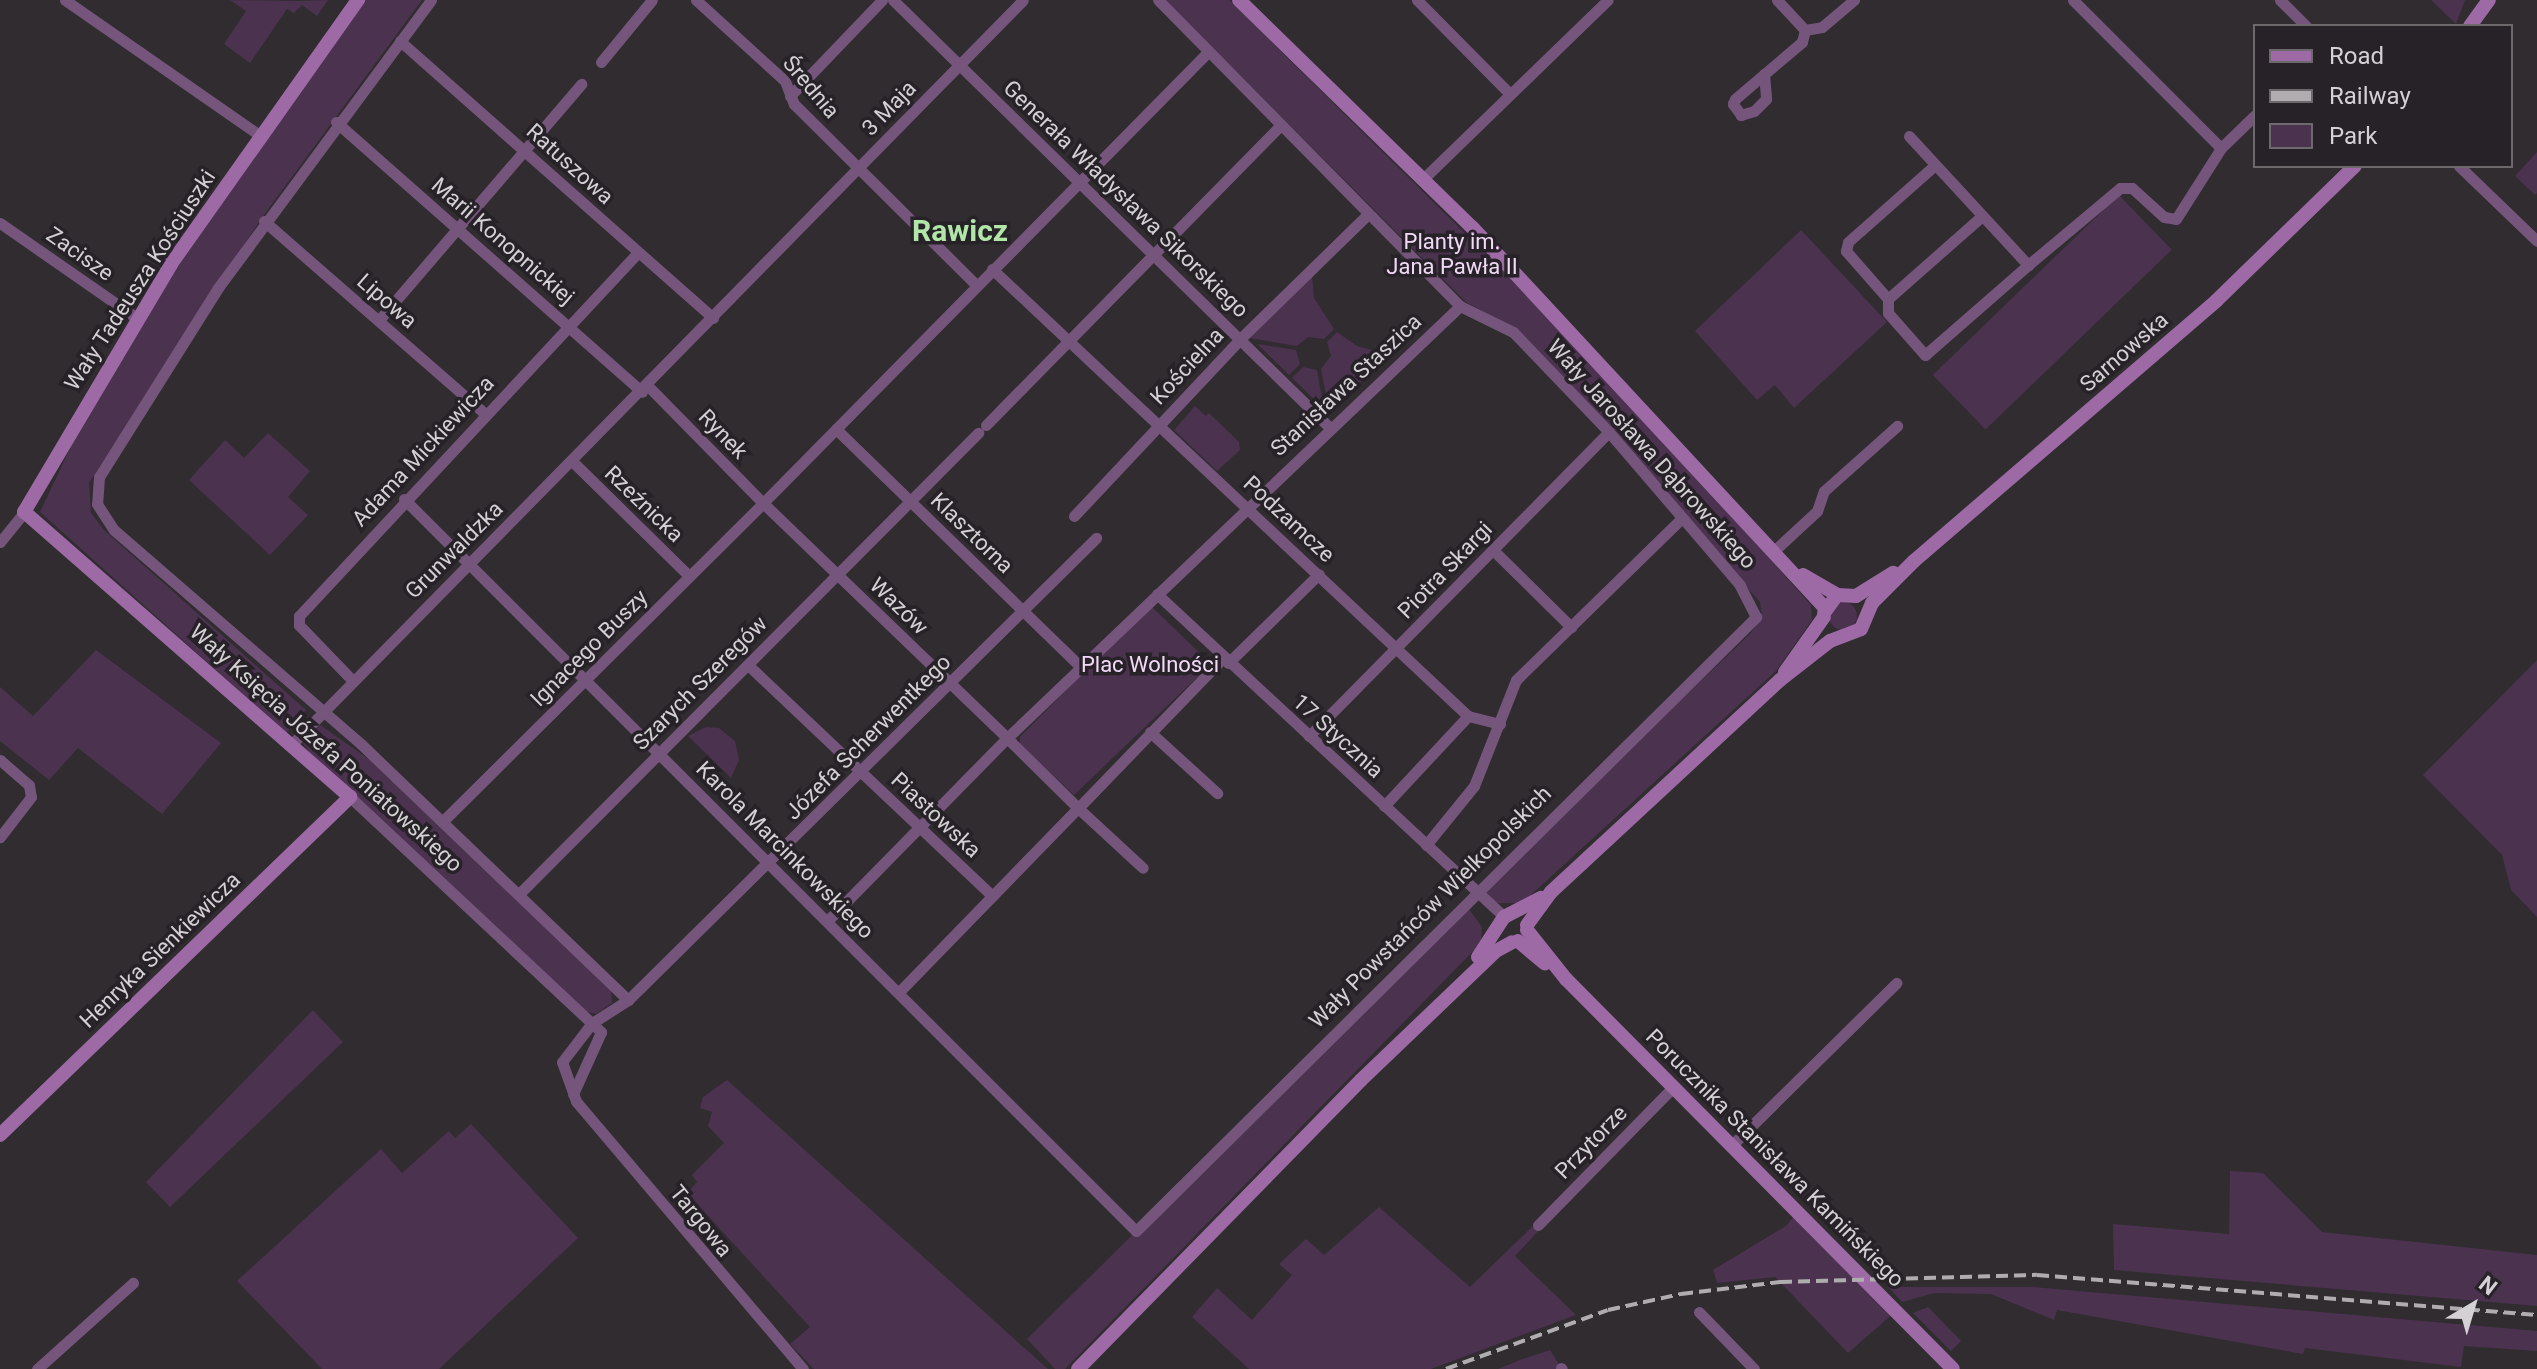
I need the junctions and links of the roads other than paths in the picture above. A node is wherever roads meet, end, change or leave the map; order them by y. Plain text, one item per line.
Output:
1 (65, 0) edge
2 (358, 0) edge
3 (431, 0) edge
4 (652, 0) edge
5 (696, 0) edge
6 (882, 0) edge
7 (893, 0) edge
8 (1023, 0) edge
9 (1158, 0) edge
10 (1239, 0) edge
11 (1417, 0) edge
12 (1608, 0) edge
13 (1777, 0) edge
14 (1854, 0) edge
15 (2073, 0) edge
16 (2280, 0) edge
17 (2478, 0) edge
18 (2489, 0) edge
19 (2304, 24) edge
20 (2470, 24) edge
21 (2471, 24) edge
22 (1805, 30) junction
23 (400, 41) junction
24 (1208, 52) junction
25 (601, 62) dead end
26 (960, 64) junction
27 (1764, 74) dead end
28 (581, 84) dead end
29 (1510, 94) junction
30 (790, 96) junction
31 (2253, 117) edge
32 (336, 122) junction
33 (1280, 126) junction
34 (1909, 136) dead end
35 (262, 137) junction
36 (2221, 148) junction
37 (524, 150) junction
38 (1935, 165) junction
39 (2353, 168) edge
40 (2461, 168) edge
41 (858, 169) junction
42 (1423, 179) junction
43 (1079, 181) junction
44 (1368, 214) junction
45 (1982, 216) junction
46 (264, 221) junction
47 (0, 223) edge
48 (458, 227) junction
49 (2537, 241) edge
50 (638, 252) junction
51 (1153, 253) junction
52 (2028, 265) junction
53 (992, 269) junction
54 (976, 285) junction
55 (1888, 299) junction
56 (1460, 306) junction
57 (713, 318) junction
58 (138, 319) junction
59 (379, 320) junction
60 (568, 324) junction
61 (1240, 339) junction
62 (1066, 340) junction
63 (645, 389) junction
64 (484, 413) junction
65 (1159, 426) junction
66 (1897, 426) dead end
67 (1330, 428) junction
68 (836, 429) junction
69 (1609, 432) junction
70 (572, 461) junction
71 (404, 499) junction
72 (911, 502) junction
73 (763, 503) junction
74 (1246, 507) junction
75 (24, 512) junction
76 (1074, 516) dead end
77 (1681, 519) junction
78 (1096, 538) dead end
79 (0, 542) edge
80 (1776, 549) junction
81 (1493, 550) junction
82 (1914, 561) junction
83 (468, 564) junction
84 (1795, 571) junction
85 (1319, 574) junction
86 (837, 575) junction
87 (689, 576) junction
88 (1157, 594) junction
89 (1837, 595) junction
90 (1856, 596) junction
91 (1024, 611) junction
92 (1825, 612) junction
93 (1866, 612) junction
94 (1756, 617) joint
95 (1571, 627) junction
96 (1842, 636) junction
97 (1397, 648) junction
98 (1226, 660) junction
99 (748, 665) junction
100 (1080, 666) junction
101 (586, 680) junction
102 (1780, 680) junction
103 (353, 681) junction
104 (950, 683) junction
105 (320, 714) junction
106 (1468, 716) junction
107 (1500, 724) junction
108 (1150, 732) junction
109 (1309, 736) junction
110 (1007, 738) junction
111 (291, 745) junction
112 (659, 752) junction
113 (0, 760) edge
114 (862, 773) junction
115 (1217, 793) dead end
116 (350, 797) junction
117 (1384, 806) junction
118 (1078, 808) junction
119 (443, 821) junction
120 (919, 828) junction
121 (0, 837) edge
122 (1426, 845) junction
123 (769, 863) junction
124 (1143, 868) dead end
125 (1474, 891) junction
126 (519, 894) junction
127 (992, 896) junction
128 (827, 921) junction
129 (1512, 926) junction
130 (1896, 983) dead end
131 (899, 992) junction
132 (628, 1000) junction
133 (592, 1023) junction
134 (1673, 1087) junction
135 (573, 1094) junction
136 (1323, 1118) junction
137 (0, 1135) edge
138 (1732, 1145) junction
139 (1538, 1225) dead end
140 (1136, 1231) joint
141 (133, 1283) dead end
142 (1699, 1312) dead end
143 (37, 1369) edge
144 (803, 1369) edge
145 (1078, 1369) edge
146 (1754, 1369) edge
147 (1953, 1369) edge

1 - 35 street
2 - 35 street, Wały Tadeusza Kościuszki
3 - 23 street
4 - 25 street
5 - 30 street, Średnia
6 - 30 street
7 - 26 street, Generała Władysława Sikorskiego
8 - 26 street, 3 Maja
9 - 24 street, Wały Jarosława Dąbrowskiego
10 - 42 street, Wały Jarosława Dąbrowskiego
11 - 29 street
12 - 29 street
13 - 22 street
14 - 22 street
15 - 36 street
16 - 19 street
17 - 20 street
18 - 21 street
22 - 27 street
23 - 32 street
23 - 37 street, Ratuszowa
24 - 33 street, Wały Jarosława Dąbrowskiego
24 - 43 street
26 - 41 street, 3 Maja
26 - 43 street, Generała Władysława Sikorskiego
28 - 37 street
29 - 42 street
30 - 41 street, Średnia
31 - 36 street
32 - 46 street
32 - 48 street, Marii Konopnickiej
33 - 44 street, Wały Jarosława Dąbrowskiego
33 - 51 street, Szarych Szeregów
34 - 38 street
35 - 58 street, Wały Tadeusza Kościuszki
36 - 52 street
37 - 48 street
37 - 50 street, Ratuszowa
38 - 45 street
38 - 55 street
39 - 82 street, Sarnowska
40 - 49 street
41 - 54 street, Średnia
41 - 57 street, 3 Maja
42 - 80 street, Wały Jarosława Dąbrowskiego
43 - 51 street, Generała Władysława Sikorskiego
43 - 53 street
44 - 56 street, Wały Jarosława Dąbrowskiego
44 - 61 street, Kościelna
45 - 52 street
45 - 55 street
46 - 59 street, Lipowa
46 - 105 street, Wały Księcia Józefa Poniatowskiego
47 - 58 street, Zacisze
48 - 59 street
48 - 60 street, Marii Konopnickiej
50 - 57 street, Ratuszowa
50 - 60 street, Adama Mickiewicza
51 - 61 street, Generała Władysława Sikorskiego
51 - 62 street, Szarych Szeregów
52 - 55 street
53 - 54 street
53 - 62 street, Podzamcze
54 - 68 street
56 - 67 street, Stanisława Staszica
56 - 69 street, Wały Jarosława Dąbrowskiego
57 - 63 street
58 - 75 street, Wały Tadeusza Kościuszki
59 - 64 street, Lipowa
60 - 63 street, Marii Konopnickiej
60 - 64 street, Adama Mickiewicza
61 - 65 street, Kościelna
61 - 67 street, Generała Władysława Sikorskiego
62 - 65 street, Podzamcze
62 - 72 street, Szarych Szeregów
63 - 70 street, Grunwaldzka
63 - 73 street, Rynek
64 - 71 street, Adama Mickiewicza
65 - 74 street, Podzamcze
65 - 76 street, Kościelna
66 - 80 street
67 - 74 street, Stanisława Staszica
68 - 72 street, Klasztorna
68 - 73 street
69 - 77 street, Wały Jarosława Dąbrowskiego
69 - 81 street, Piotra Skargi
70 - 83 street, Grunwaldzka
70 - 87 street, Rzeźnicka
71 - 83 street, Karola Marcinkowskiego
71 - 103 street, Adama Mickiewicza
72 - 86 street, Szarych Szeregów
72 - 91 street, Klasztorna
73 - 86 street, Wazów
73 - 87 street, Ignacego Buszy
74 - 85 street, Podzamcze
74 - 88 street, Stanisława Staszica
75 - 79 street
75 - 111 street, Wały Księcia Józefa Poniatowskiego
77 - 94 street, Wały Jarosława Dąbrowskiego
77 - 95 street
78 - 91 street, Józefa Scherwentkego
80 - 84 street, Wały Jarosława Dąbrowskiego
81 - 95 street
81 - 97 street, Piotra Skargi
82 - 90 street, Sarnowska
82 - 93 street, Sarnowska
83 - 101 street, Karola Marcinkowskiego
83 - 103 street, Grunwaldzka
84 - 89 street, Wały Jarosława Dąbrowskiego
84 - 92 street, Wały Jarosława Dąbrowskiego
85 - 97 street, Podzamcze
85 - 98 street
86 - 99 street, Szarych Szeregów
86 - 104 street, Wazów
87 - 101 street, Ignacego Buszy
88 - 98 street, 17 Stycznia
88 - 100 street
89 - 90 street
89 - 92 street
90 - 93 street
91 - 100 street, Klasztorna
91 - 104 street, Józefa Scherwentkego
92 - 96 street
92 - 102 street
93 - 96 street
94 - 125 street, Wały Powstańców Wielkopolskich
95 - 107 street
96 - 102 street
97 - 106 street, Podzamcze
97 - 109 street, Piotra Skargi
98 - 108 street
98 - 109 street, 17 Stycznia
99 - 112 street, Szarych Szeregów
99 - 114 street, Piastowska
100 - 110 street
101 - 112 street, Karola Marcinkowskiego
101 - 119 street, Ignacego Buszy
102 - 129 street
103 - 105 street, Grunwaldzka
104 - 110 street, Wazów
104 - 114 street, Józefa Scherwentkego
105 - 111 street, Grunwaldzka
105 - 119 street, Wały Księcia Józefa Poniatowskiego
106 - 107 street
106 - 117 street
107 - 122 street
108 - 115 street
108 - 118 street
109 - 117 street, 17 Stycznia
110 - 118 street
110 - 120 street
111 - 116 street, Wały Księcia Józefa Poniatowskiego
112 - 123 street, Karola Marcinkowskiego
112 - 126 street, Szarych Szeregów
113 - 121 street
114 - 120 street, Piastowska
114 - 123 street, Józefa Scherwentkego
116 - 133 street, Wały Księcia Józefa Poniatowskiego
116 - 137 street, Henryka Sienkiewicza
117 - 122 street, 17 Stycznia
118 - 124 street
118 - 127 street
119 - 126 street, Wały Księcia Józefa Poniatowskiego
120 - 127 street, Piastowska
120 - 128 street
122 - 125 street, 17 Stycznia
123 - 128 street, Karola Marcinkowskiego
123 - 132 street, Józefa Scherwentkego
125 - 129 street, 17 Stycznia
125 - 140 street, Wały Powstańców Wielkopolskich
126 - 132 street, Wały Księcia Józefa Poniatowskiego
127 - 131 street
128 - 131 street, Karola Marcinkowskiego
129 - 134 street, Porucznika Stanisława Kamińskiego
129 - 136 street
129 - 136 street
130 - 138 street
131 - 140 street, Karola Marcinkowskiego
132 - 133 street, Józefa Scherwentkego
133 - 135 street
133 - 135 street, Targowa
134 - 138 street, Porucznika Stanisława Kamińskiego
134 - 139 street, Przytorze
135 - 144 street, Targowa
136 - 145 street
138 - 147 street, Porucznika Stanisława Kamińskiego
141 - 143 street
142 - 146 street

